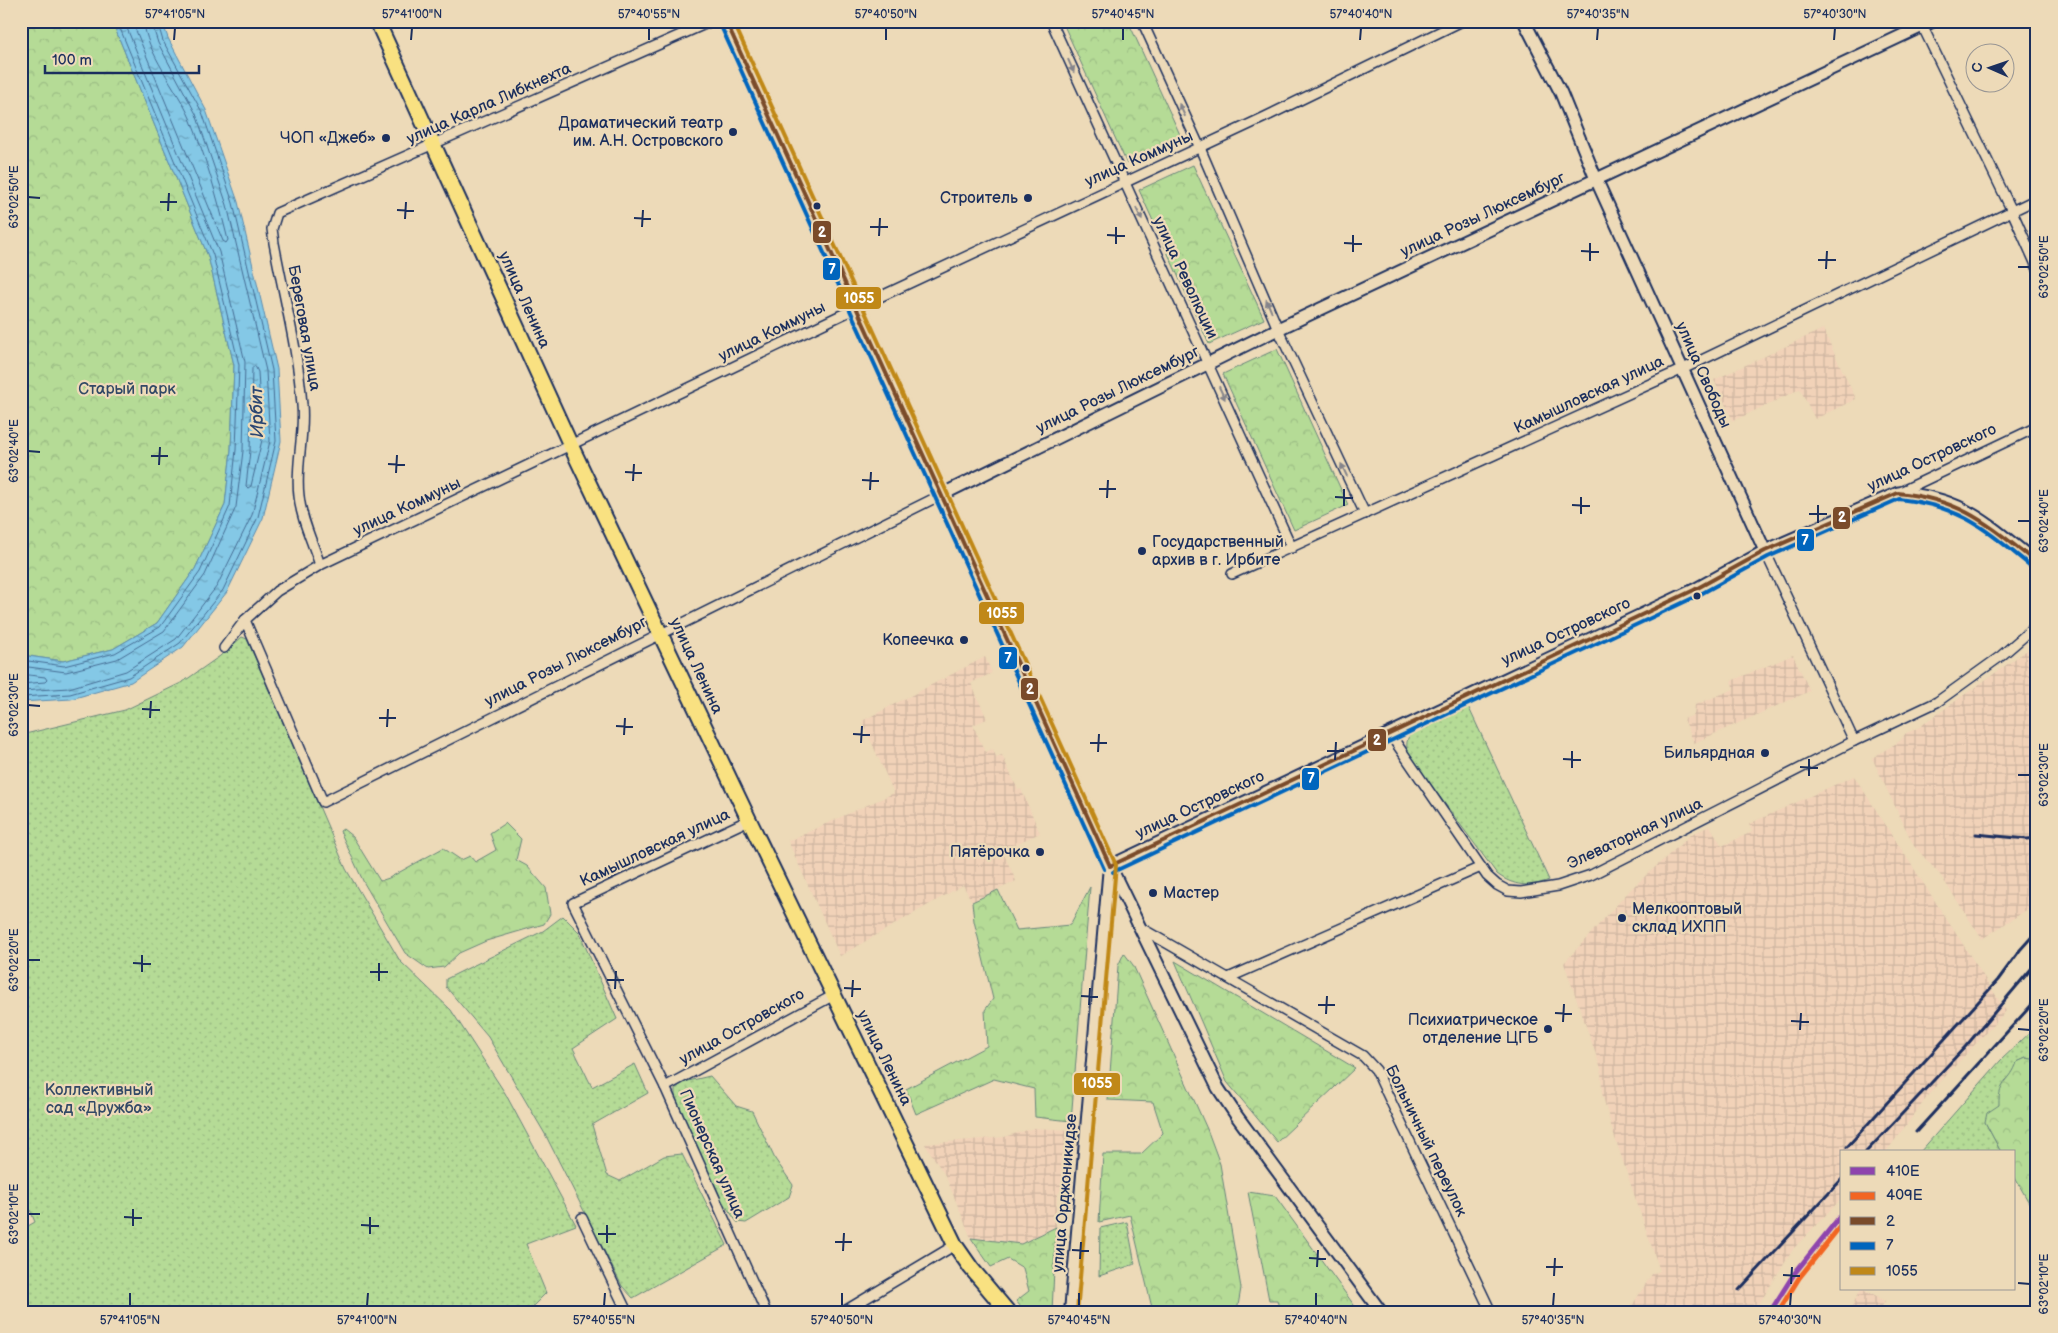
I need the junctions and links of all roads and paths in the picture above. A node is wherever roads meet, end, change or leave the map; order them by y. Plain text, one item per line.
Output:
1 (377, 21) edge
2 (712, 21) edge
3 (726, 21) edge
4 (1051, 21) edge
5 (1142, 21) edge
6 (1462, 21) edge
7 (1524, 21) edge
8 (1925, 23) edge
9 (434, 144) junction
10 (1200, 148) junction
11 (1596, 179) junction
12 (1124, 182) junction
13 (2037, 199) edge
14 (2012, 211) junction
15 (277, 212) joint
16 (2037, 267) edge
17 (856, 308) junction
18 (1278, 329) junction
19 (1208, 364) junction
20 (1683, 369) junction
21 (2037, 427) edge
22 (571, 446) junction
23 (1898, 493) junction
24 (941, 495) junction
25 (1364, 514) junction
26 (1292, 548) junction
27 (1765, 551) junction
28 (2037, 563) edge
29 (320, 565) junction
30 (1232, 574) dead end
31 (245, 620) junction
32 (2037, 625) edge
33 (660, 633) junction
34 (224, 648) dead end
35 (1390, 734) junction
36 (1854, 741) junction
37 (749, 820) junction
38 (1110, 866) junction
39 (1481, 867) junction
40 (573, 903) joint
41 (1139, 927) junction
42 (1228, 978) junction
43 (834, 995) junction
44 (665, 1087) junction
45 (582, 1218) dead end
46 (956, 1245) junction
47 (627, 1312) edge
48 (766, 1312) edge
49 (843, 1312) edge
50 (1008, 1312) edge
51 (1071, 1312) edge
52 (1381, 1312) edge
53 (1491, 1312) edge

1 - 9 main road, улица Ленина
2 - 9 street, улица Карла Либкнехта
3 - 17 main road, улица Орджоникидзе
4 -> 12 street, улица Революции
10 -> 5 street
6 - 10 street, улица Коммуны
7 - 11 street, улица Свободы
8 - 11 street, улица Розы Люксембург
8 - 14 street
9 - 15 street, улица Карла Либкнехта
9 - 22 main road, улица Ленина
10 - 12 street, улица Коммуны
18 -> 10 street
11 - 18 street, улица Розы Люксембург
11 - 20 street, улица Свободы
12 - 17 street, улица Коммуны
12 -> 19 street, улица Революции
13 - 14 street, Камышловская улица
14 - 16 street
14 - 20 street, Камышловская улица
15 - 29 street, Береговая улица
17 - 22 street, улица Коммуны
17 - 24 main road, улица Орджоникидзе
18 - 19 street, улица Розы Люксембург
25 -> 18 street
19 - 24 street, улица Розы Люксембург
19 -> 26 street, улица Революции
20 - 25 street, Камышловская улица
20 - 27 street, улица Свободы
21 - 23 street, улица Островского
22 - 29 street, улица Коммуны
22 - 33 main road, улица Ленина
23 - 27 street, улица Островского
23 - 28 street
24 - 33 street, улица Розы Люксембург
24 - 38 main road, улица Орджоникидзе
25 - 26 street, Камышловская улица
26 - 30 street, Камышловская улица
27 - 35 street, улица Островского
27 - 36 street, улица Свободы
29 - 31 street, улица Коммуны
31 - 33 street, улица Розы Люксембург
31 - 34 street, улица Коммуны
32 - 36 street, Элеваторная улица
33 - 37 main road, улица Ленина
35 - 38 street, улица Островского
35 - 39 street
36 - 39 street, Элеваторная улица
37 - 40 street, Камышловская улица
37 - 43 main road, улица Ленина
38 - 41 street
38 - 51 main road, улица Орджоникидзе
39 - 42 street
40 - 44 street, Пионерская улица
41 - 42 street, Больничный переулок
41 - 52 street
42 - 53 street, Больничный переулок
43 - 44 street, улица Островского
43 - 46 main road, улица Ленина
44 - 48 street, Пионерская улица
45 - 47 street
46 - 49 street
46 - 50 main road, улица Ленина

